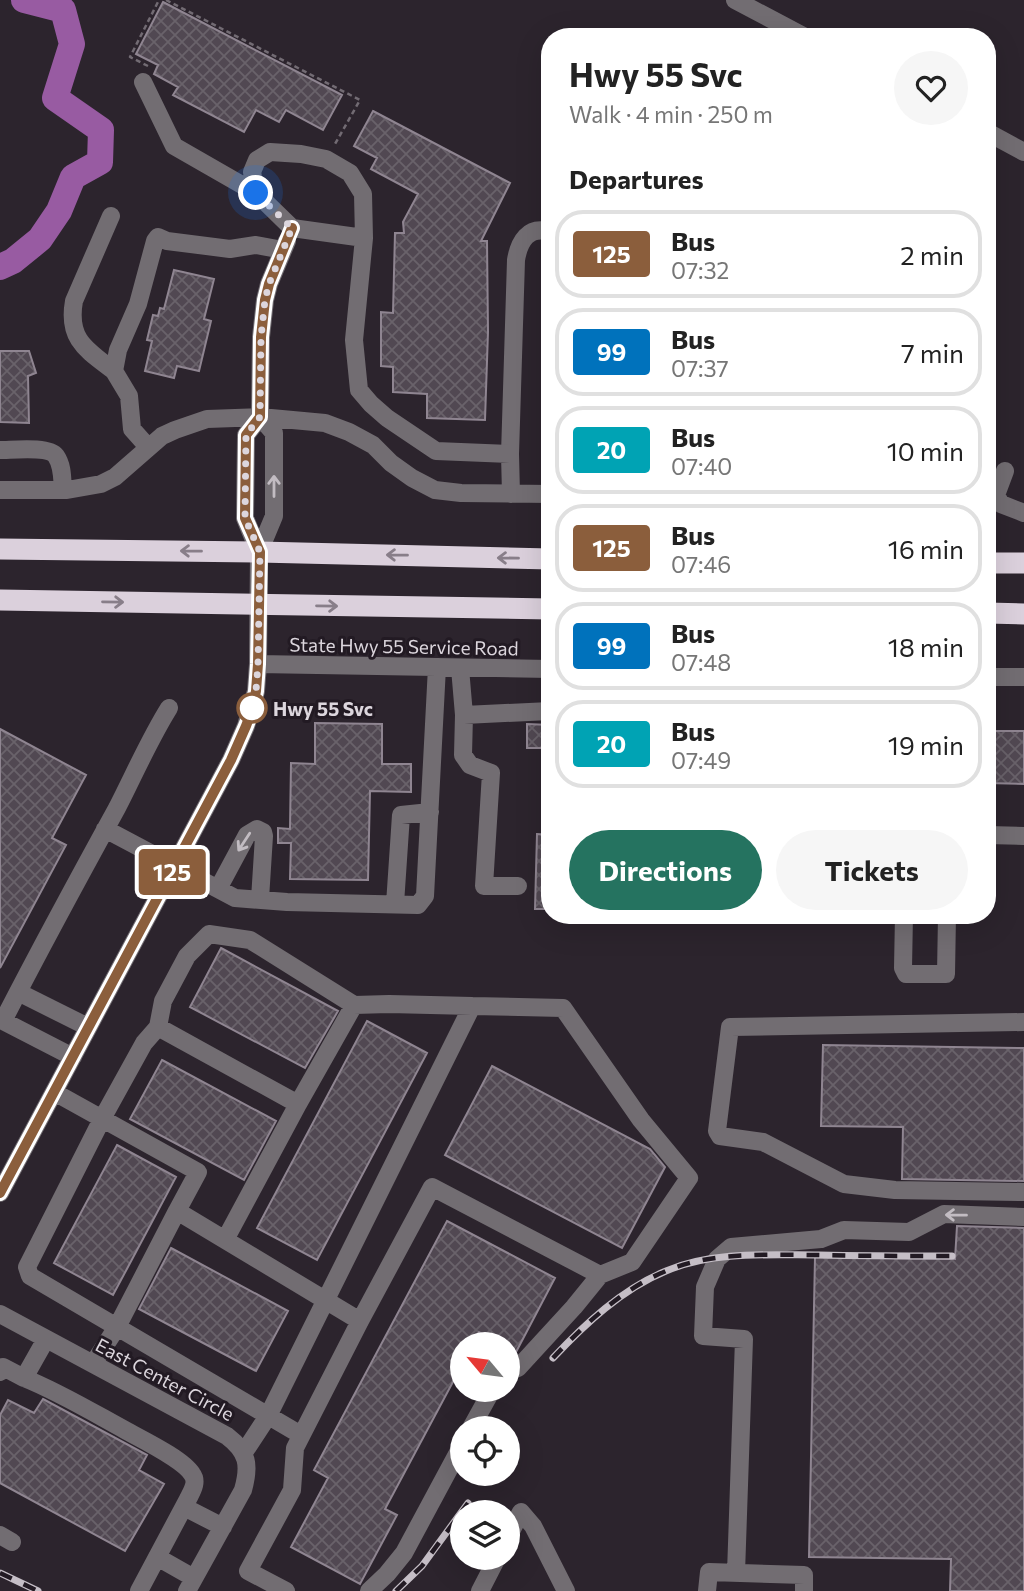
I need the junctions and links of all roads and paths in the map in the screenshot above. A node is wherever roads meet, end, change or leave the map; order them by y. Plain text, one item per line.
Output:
1 (159, 0) edge
2 (166, 0) edge
3 (735, 0) edge
4 (788, 28) edge
5 (143, 82) joint
6 (996, 137) edge
7 (1024, 152) edge
8 (327, 159) junction
9 (256, 193) junction
10 (111, 216) dead end
11 (292, 228) junction
12 (541, 229) edge
13 (364, 238) junction
14 (283, 250) junction
15 (114, 371) junction
16 (260, 417) junction
17 (148, 447) junction
18 (0, 450) edge
19 (510, 454) junction
20 (1005, 471) dead end
21 (0, 490) edge
22 (63, 490) junction
23 (511, 494) junction
24 (541, 494) edge
25 (1024, 513) edge
26 (0, 549) edge
27 (260, 552) junction
28 (541, 559) edge
29 (996, 563) edge
30 (1024, 563) edge
31 (0, 600) edge
32 (259, 605) junction
33 (541, 608) edge
34 (996, 613) edge
35 (1024, 614) edge
36 (258, 664) junction
37 (438, 667) junction
38 (460, 668) junction
39 (541, 669) edge
40 (996, 677) edge
41 (1024, 677) edge
42 (169, 708) dead end
43 (541, 711) edge
44 (464, 715) junction
45 (430, 812) junction
46 (105, 829) junction
47 (996, 835) edge
48 (1024, 836) edge
49 (175, 865) junction
50 (518, 886) dead end
51 (218, 889) junction
52 (260, 900) junction
53 (395, 904) junction
54 (904, 924) edge
55 (947, 924) edge
56 (18, 992) junction
57 (355, 1005) junction
58 (472, 1006) junction
59 (1024, 1022) edge
60 (88, 1027) junction
61 (158, 1027) junction
62 (73, 1057) junction
63 (54, 1093) junction
64 (298, 1104) junction
65 (102, 1119) junction
66 (1024, 1192) edge
67 (0, 1193) edge
68 (177, 1211) junction
69 (1024, 1217) edge
70 (225, 1240) junction
71 (600, 1275) junction
72 (325, 1300) junction
73 (0, 1314) edge
74 (360, 1321) junction
75 (117, 1327) junction
76 (46, 1339) junction
77 (93, 1364) junction
78 (520, 1366) edge
79 (0, 1372) edge
80 (24, 1378) junction
81 (268, 1416) junction
82 (301, 1435) junction
83 (243, 1454) junction
84 (450, 1467) edge
85 (184, 1507) junction
86 (520, 1513) edge
87 (223, 1527) junction
88 (157, 1558) junction
89 (491, 1570) edge
90 (736, 1573) junction
91 (190, 1585) edge
92 (139, 1591) edge
93 (286, 1591) edge
94 (369, 1591) edge
95 (480, 1591) edge
96 (566, 1591) edge
97 (707, 1591) edge
98 (804, 1591) edge

1 - 5 path
2 - 8 path
3 - 4 street
5 - 9 street
6 - 7 street
8 - 9 street
8 - 13 street
9 - 11 street
10 - 15 street
11 - 13 street
11 - 14 street
12 - 19 street
13 - 19 street
14 - 15 street
14 - 16 street
15 - 17 street
16 - 17 street
16 - 23 street
27 -> 16 street
16 - 27 street
17 - 22 street
18 - 22 street
19 - 23 street
20 - 25 street
21 - 22 street
23 - 24 street
27 -> 26 highway
28 -> 27 highway
27 - 32 street
29 - 30 highway
31 -> 32 highway
32 -> 33 highway
32 - 36 street
34 - 35 highway
36 - 37 street, State Hwy 55 Service Road
36 - 49 street
37 - 38 street, State Hwy 55 Service Road
37 - 45 street
38 - 39 street, State Hwy 55 Service Road
38 - 44 street
40 - 41 street
42 - 46 street
43 - 44 street
44 - 50 street
45 - 53 street
45 - 53 street
46 - 49 street
46 - 56 street
47 - 48 street
49 - 51 street
49 - 60 street
51 - 52 street
52 -> 51 street
52 - 53 street
54 - 55 street
56 - 60 street
56 - 62 street
57 - 58 street
57 - 61 street
57 - 64 street
58 - 71 street
58 - 72 street
59 - 66 street
60 - 62 street
61 - 64 street
61 - 65 street
62 - 63 street
63 - 65 street
63 - 67 street
64 - 70 street
65 - 68 street
65 - 75 street
68 - 70 street
68 - 75 street
69 -> 90 street
70 - 72 street
71 - 74 street
71 - 78 street
72 - 74 street
72 - 81 street
73 - 76 street, East Center Circle
74 - 82 street
75 - 77 street
75 - 81 street
76 - 77 street, East Center Circle
76 - 80 street
77 - 83 street, East Center Circle
79 - 80 street
80 - 85 street
81 - 82 street
81 - 83 street
82 - 93 street
83 - 87 street
84 - 94 street
85 - 87 street
85 - 88 street
86 - 96 street
87 - 91 street
88 - 91 street
88 - 92 street
89 - 95 street
90 - 97 street
90 - 98 street

